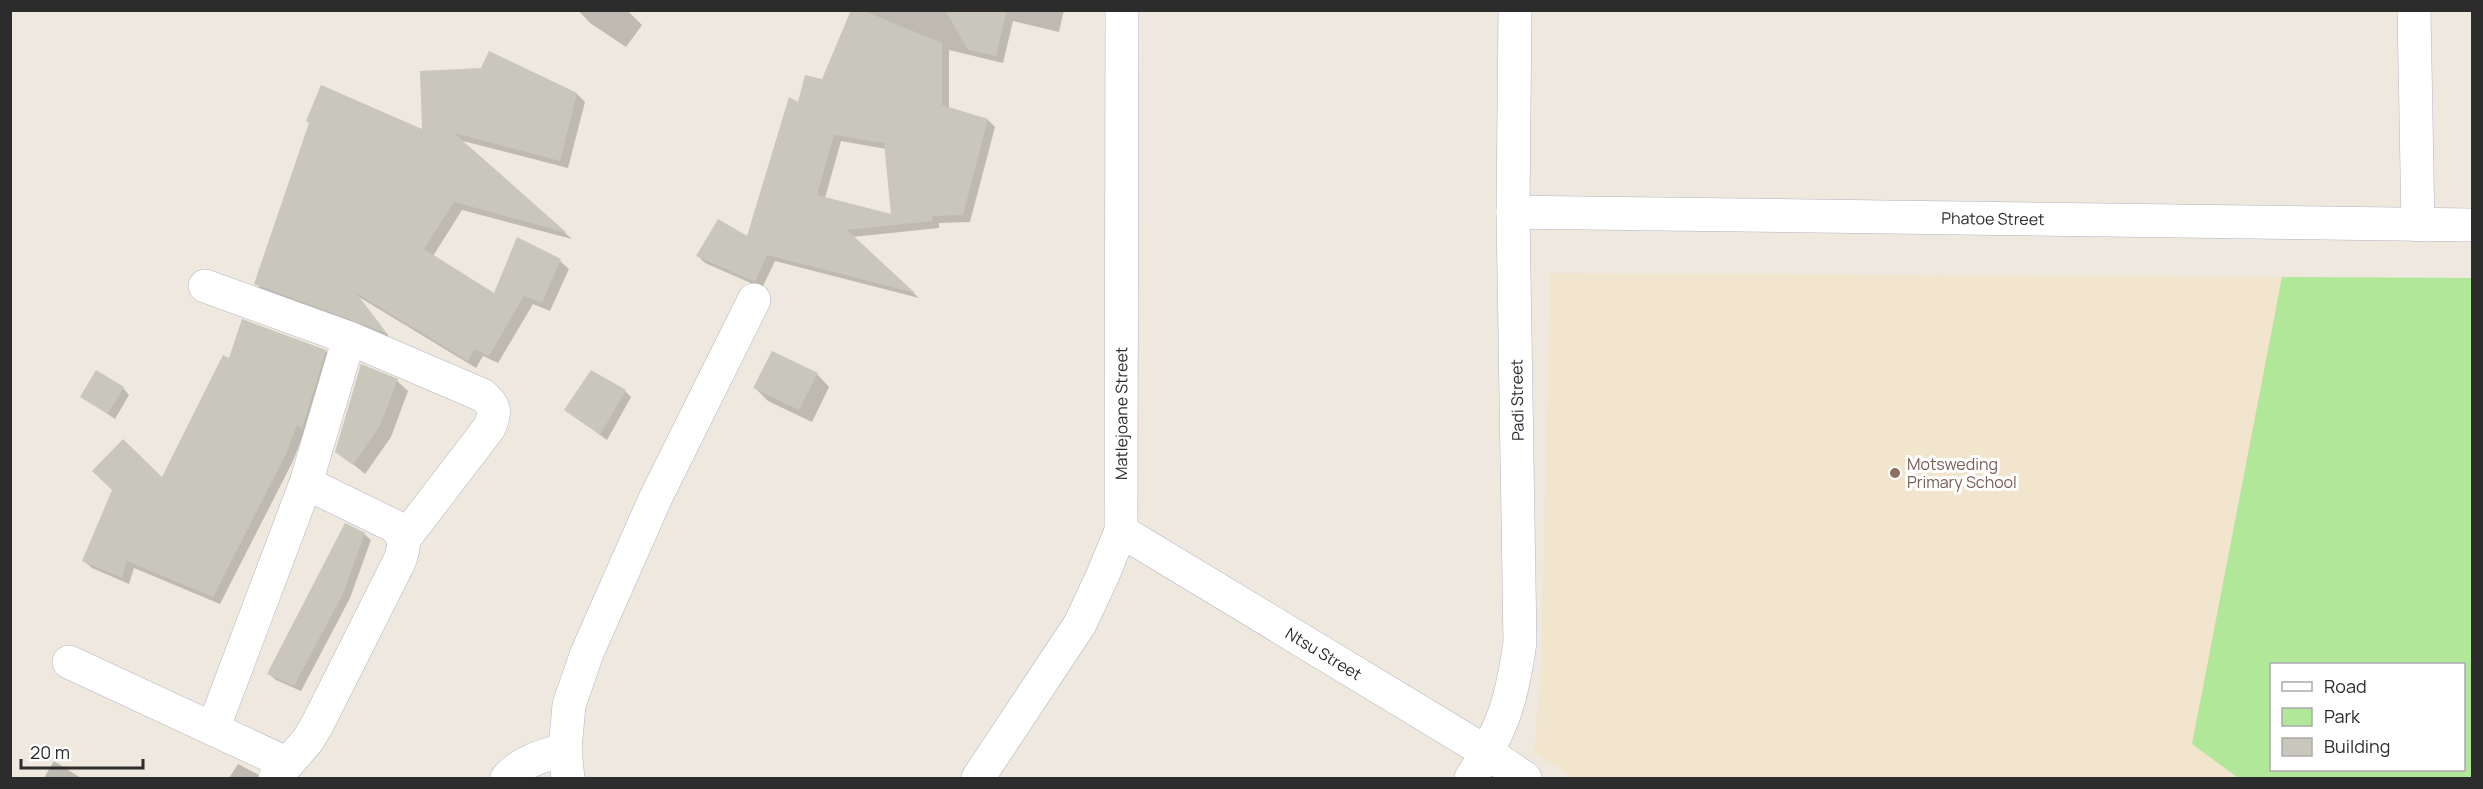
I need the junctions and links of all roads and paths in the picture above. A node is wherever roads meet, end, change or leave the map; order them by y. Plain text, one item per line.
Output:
1 (1122, 10) edge
2 (1515, 10) edge
3 (2414, 10) edge
4 (1513, 212) junction
5 (2418, 225) junction
6 (2472, 225) edge
7 (206, 286) dead end
8 (754, 300) dead end
9 (349, 338) junction
10 (306, 483) junction
11 (1121, 531) junction
12 (404, 539) junction
13 (69, 662) dead end
14 (213, 729) junction
15 (567, 764) edge
16 (1479, 766) edge
17 (281, 771) edge
18 (507, 778) edge
19 (978, 778) edge
20 (1525, 778) edge

1 - 11 street, Matlejoane Street
2 - 4 street, Padi Street
3 - 5 street
4 - 5 street, Phatoe Street
4 - 16 street, Padi Street
5 - 6 street, Phatoe Street
7 - 9 street
8 - 15 street
9 - 10 street
9 - 12 street
10 - 12 street
10 - 14 street
11 - 16 street, Ntsu Street
11 - 19 street, Matlejoane Street
12 - 17 street
13 - 14 street
14 - 17 street
15 - 18 street
16 - 20 street, Ntsu Street

